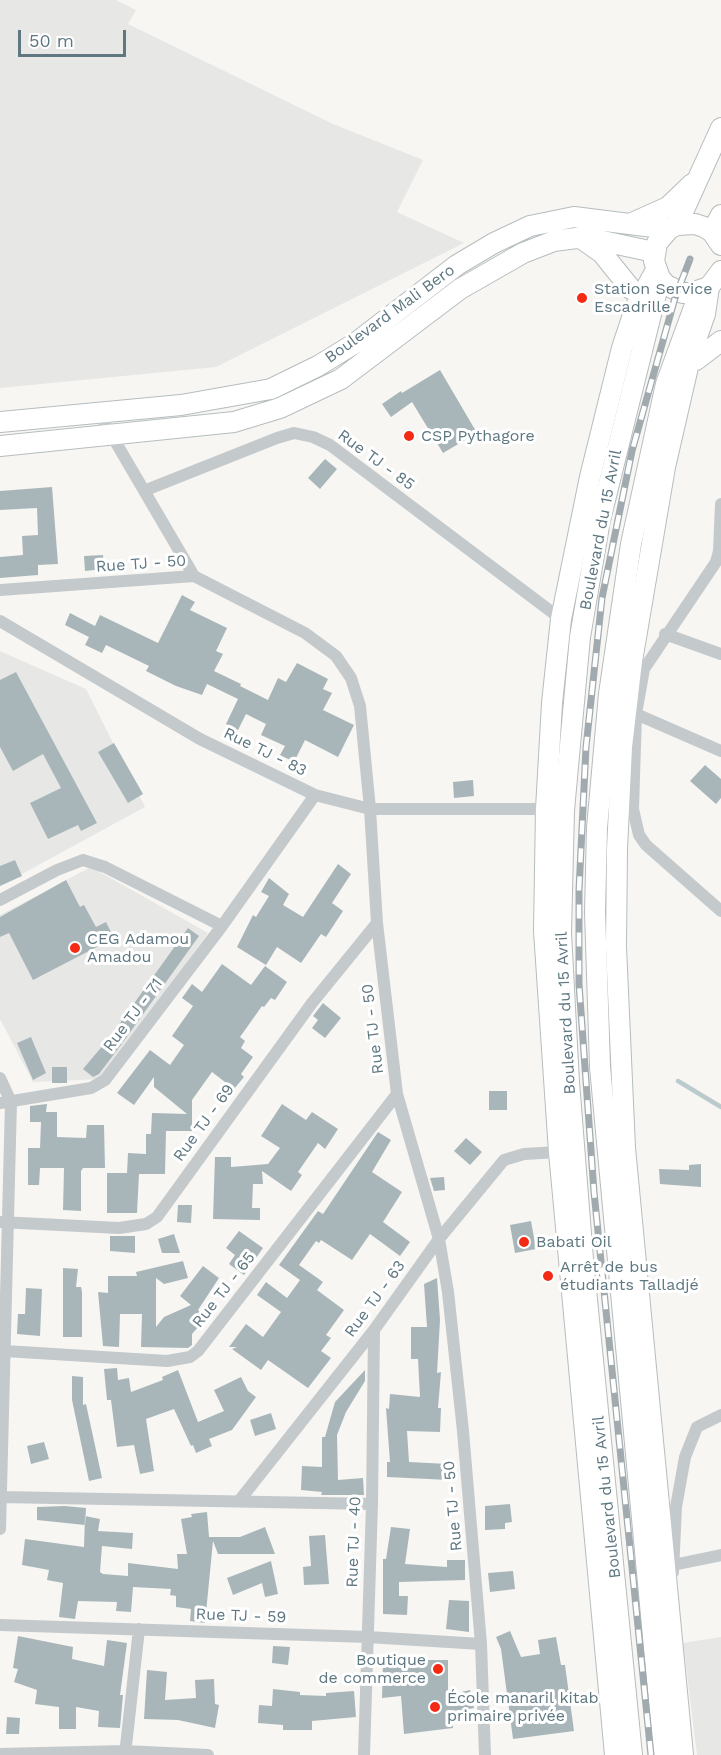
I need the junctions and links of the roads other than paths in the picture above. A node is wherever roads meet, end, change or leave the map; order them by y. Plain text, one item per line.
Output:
1 (721, 128) edge
2 (698, 178) junction
3 (630, 224) junction
4 (673, 227) junction
5 (718, 231) edge
6 (577, 237) junction
7 (656, 265) junction
8 (714, 281) edge
9 (631, 289) junction
10 (634, 319) junction
11 (721, 340) edge
12 (692, 364) junction
13 (98, 412) junction
14 (0, 422) edge
15 (112, 435) junction
16 (0, 446) edge
17 (146, 490) junction
18 (721, 504) edge
19 (720, 551) edge
20 (194, 576) junction
21 (0, 590) edge
22 (561, 619) junction
23 (0, 621) edge
24 (665, 634) junction
25 (721, 654) edge
26 (636, 714) junction
27 (721, 751) edge
28 (315, 795) junction
29 (370, 809) junction
30 (546, 809) junction
31 (0, 900) edge
32 (721, 911) edge
33 (377, 923) junction
34 (222, 926) junction
35 (0, 1078) edge
36 (397, 1094) junction
37 (6, 1102) edge
38 (559, 1152) junction
39 (4, 1222) edge
40 (439, 1239) junction
41 (374, 1330) junction
42 (3, 1331) edge
43 (5, 1351) junction
44 (721, 1414) edge
45 (1, 1497) edge
46 (239, 1501) junction
47 (372, 1504) junction
48 (0, 1529) edge
49 (721, 1555) edge
50 (673, 1565) junction
51 (668, 1614) junction
52 (0, 1625) edge
53 (139, 1629) junction
54 (368, 1637) junction
55 (482, 1644) junction
56 (125, 1753) edge
57 (0, 1754) edge
58 (208, 1755) edge
59 (364, 1755) edge
60 (485, 1755) edge
61 (615, 1755) edge
62 (632, 1755) edge
63 (664, 1755) edge
64 (683, 1755) edge

1 - 2 main road
2 - 3 main road
2 - 4 main road
3 - 4 main road, Boulevard Mali Bero
3 - 13 main road, Boulevard Mali Bero
4 - 5 main road, Boulevard Mali Bero
4 - 7 main road
6 - 7 main road, Boulevard Mali Bero
6 - 9 main road
6 - 15 main road, Boulevard Mali Bero
7 - 8 main road, Boulevard Mali Bero
7 - 9 main road
7 - 10 main road, Boulevard du 15 Avril
7 - 62 main road, Boulevard du 15 Avril
8 - 12 main road
8 - 63 main road, Boulevard du 15 Avril
9 - 10 main road, Boulevard du 15 Avril
10 - 22 main road, Boulevard du 15 Avril
11 - 12 main road
12 - 51 main road
13 - 14 main road, Boulevard Mali Bero
13 - 15 street
15 - 16 main road, Boulevard Mali Bero
15 - 17 street
17 - 20 street
17 - 22 street, Rue TJ - 85
18 - 19 street
19 - 24 street
20 - 21 street, Rue TJ - 50
20 - 29 street, Rue TJ - 50
22 - 30 main road, Boulevard du 15 Avril
23 - 28 street, Rue TJ - 83
24 - 25 street
24 - 26 street
26 - 27 street
26 - 32 street
28 - 29 street, Rue TJ - 83
28 - 34 street, Rue TJ - 71
29 - 30 street, Rue TJ - 83
29 - 33 street, Rue TJ - 50
30 - 38 main road, Boulevard du 15 Avril
31 - 34 street
33 - 36 street, Rue TJ - 50
33 - 39 street, Rue TJ - 69
34 - 37 street, Rue TJ - 71
35 - 37 street
36 - 40 street, Rue TJ - 50
36 - 43 street, Rue TJ - 65
37 - 39 street
38 - 40 street, Rue TJ - 63
38 - 61 main road, Boulevard du 15 Avril
39 - 42 street
40 - 41 street, Rue TJ - 63
40 - 55 street, Rue TJ - 50
41 - 46 street, Rue TJ - 63
41 - 47 street, Rue TJ - 40
42 - 43 street
43 - 45 street
44 - 50 street
45 - 46 street
45 - 48 street
46 - 47 street
47 - 54 street, Rue TJ - 40
49 - 50 street
50 - 51 street
51 - 64 main road
52 - 53 street, Rue TJ - 59
53 - 54 street, Rue TJ - 59
53 - 56 street
54 - 55 street, Rue TJ - 59
54 - 59 street, Rue TJ - 40
55 - 60 street, Rue TJ - 50
56 - 57 street
56 - 58 street

